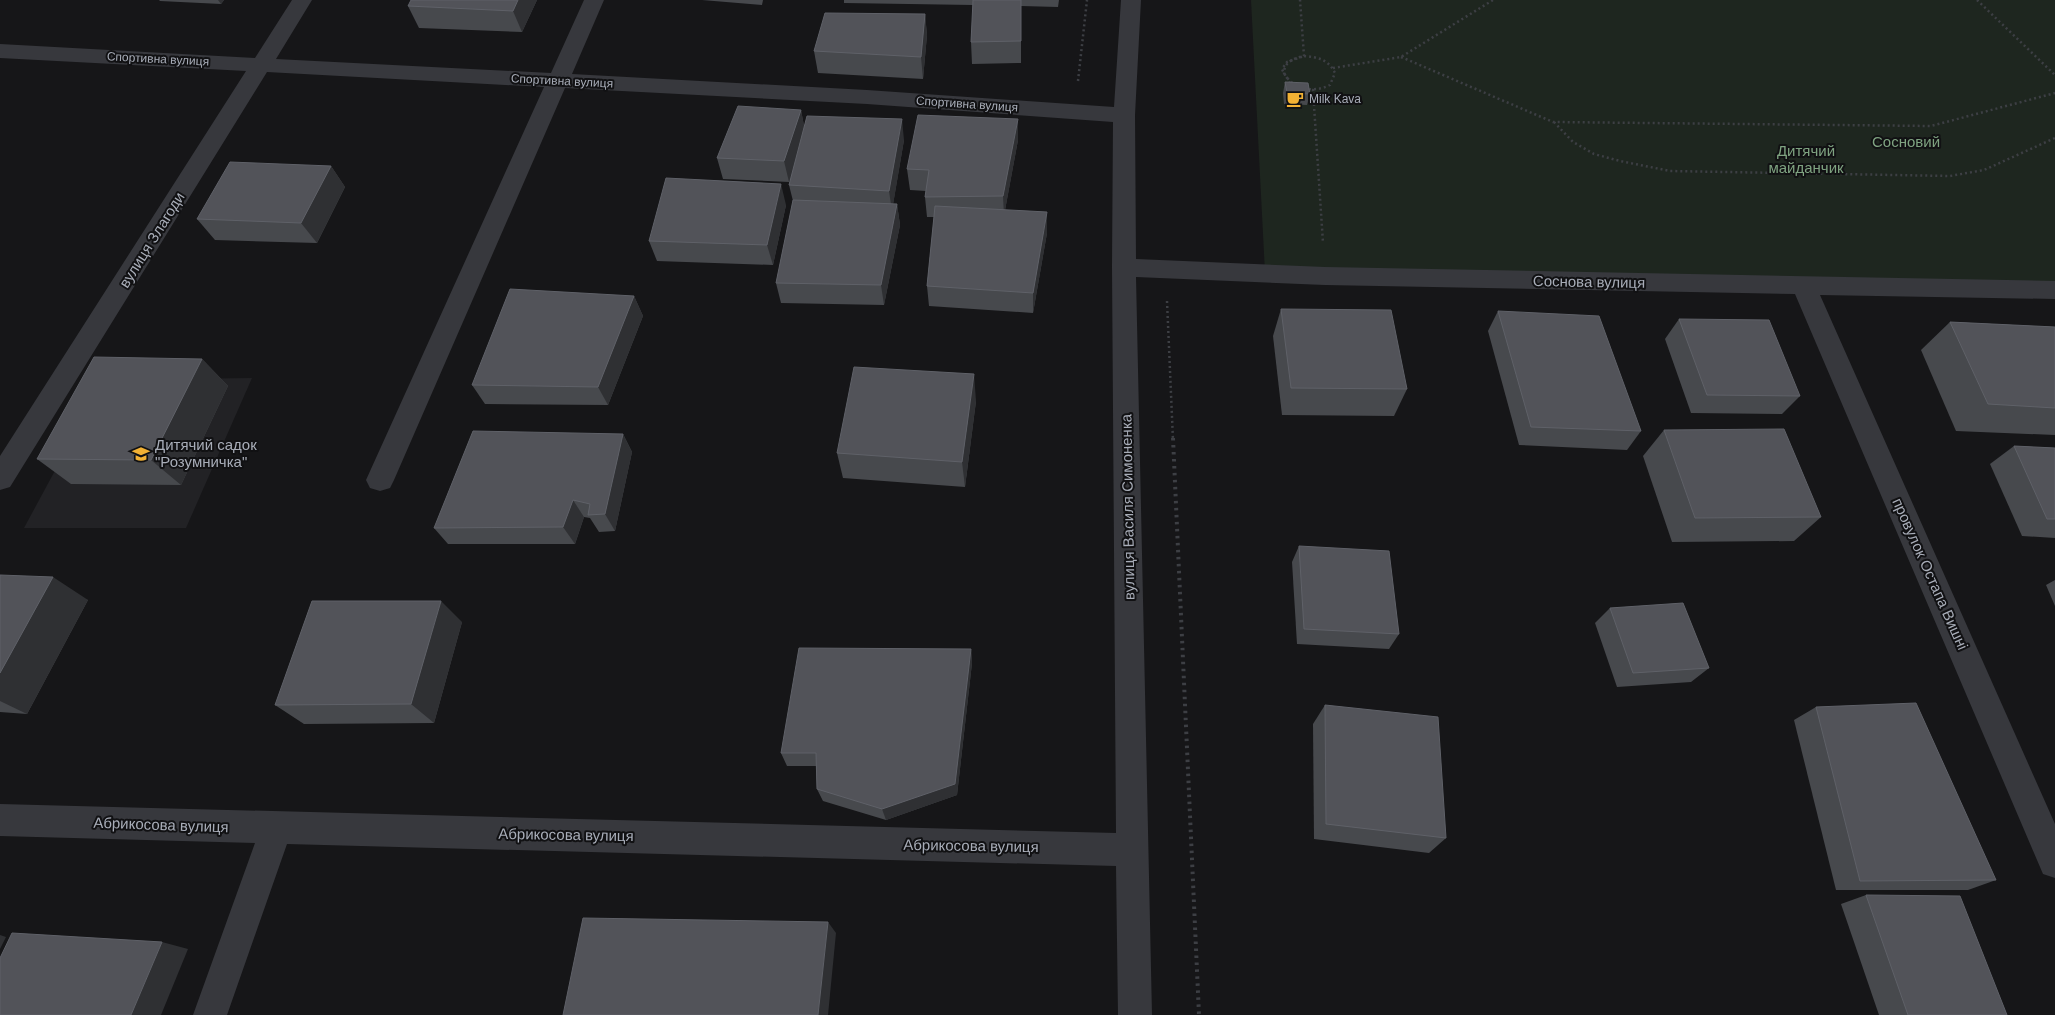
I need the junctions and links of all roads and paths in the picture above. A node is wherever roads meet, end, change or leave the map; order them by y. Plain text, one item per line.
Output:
1 (302, 0) edge
2 (594, 0) edge
3 (1087, 0) edge
4 (1131, 0) edge
5 (1300, 0) edge
6 (1493, 0) edge
7 (1978, 0) edge
8 (0, 51) edge
9 (1304, 56) junction
10 (1401, 57) junction
11 (263, 64) junction
12 (1333, 68) junction
13 (2055, 75) edge
14 (557, 82) junction
15 (1312, 90) junction
16 (2055, 93) edge
17 (1074, 111) junction
18 (1124, 114) junction
19 (1553, 122) junction
20 (2055, 138) edge
21 (1124, 267) junction
22 (1166, 268) junction
23 (1325, 276) junction
24 (1804, 286) junction
25 (2055, 290) edge
26 (0, 479) edge
27 (380, 480) dead end
28 (0, 820) edge
29 (276, 828) junction
30 (1133, 850) junction
31 (2055, 862) edge
32 (210, 1015) edge
33 (1135, 1015) edge
34 (1198, 1015) edge

1 - 11 street, вулиця Злагоди
2 - 14 street
3 - 17 path
4 - 18 street, вулиця Василя Симоненка
5 - 9 path
6 - 10 path
7 - 13 path
8 - 11 street, Спортивна вулиця
9 - 12 path
9 - 15 path
10 - 12 path
10 - 19 path
11 - 14 street, Спортивна вулиця
11 - 26 street, вулиця Злагоди
12 - 15 path
14 - 17 street, Спортивна вулиця
14 - 27 street
15 - 23 path
16 - 19 path
17 - 18 street, Спортивна вулиця
18 - 21 street, вулиця Василя Симоненка
19 - 20 path
21 - 22 street, Соснова вулиця
21 - 30 street, вулиця Василя Симоненка
22 - 23 street, Соснова вулиця
22 - 34 path
23 - 24 street, Соснова вулиця
24 - 25 street, Соснова вулиця
24 - 31 street, провулок Остапа Вишні
28 - 29 street, Абрикосова вулиця
29 - 30 street, Абрикосова вулиця
29 - 32 street
30 - 33 street, вулиця Василя Симоненка

